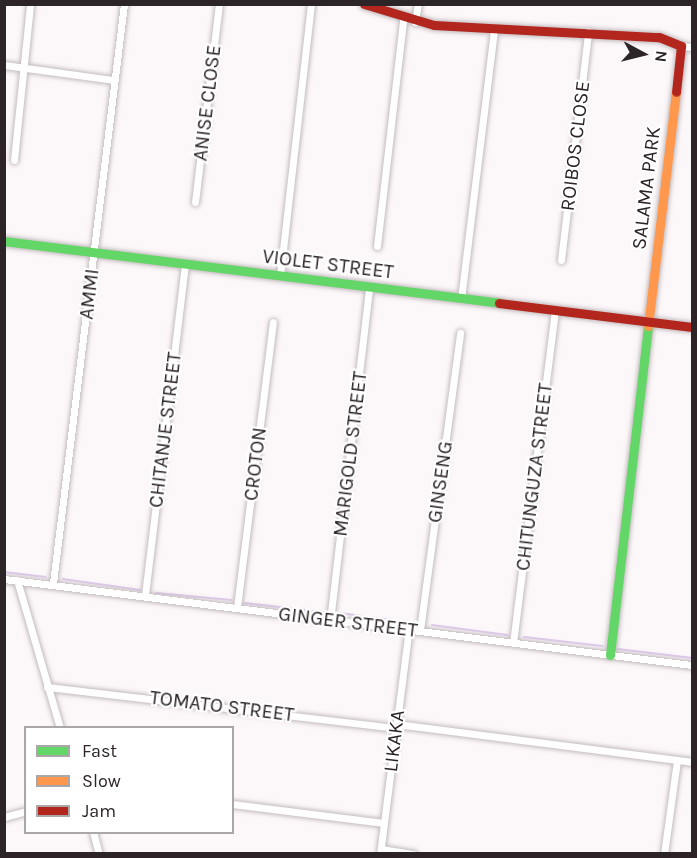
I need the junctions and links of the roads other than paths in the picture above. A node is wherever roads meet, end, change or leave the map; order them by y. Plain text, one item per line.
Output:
1 (30, 4) edge
2 (124, 4) edge
3 (219, 4) edge
4 (311, 4) edge
5 (364, 4) edge
6 (418, 4) edge
7 (403, 20) junction
8 (415, 22) junction
9 (494, 29) junction
10 (588, 32) junction
11 (681, 46) junction
12 (693, 47) edge
13 (4, 65) edge
14 (23, 68) junction
15 (113, 80) junction
16 (14, 160) dead end
17 (195, 202) dead end
18 (4, 242) edge
19 (377, 246) dead end
20 (94, 254) junction
21 (561, 260) dead end
22 (185, 264) junction
23 (280, 276) junction
24 (369, 287) junction
25 (461, 299) junction
26 (555, 311) junction
27 (647, 321) junction
28 (273, 322) dead end
29 (693, 327) edge
30 (459, 333) dead end
31 (4, 579) edge
32 (17, 580) junction
33 (53, 583) junction
34 (145, 596) junction
35 (237, 607) junction
36 (330, 621) junction
37 (409, 629) junction
38 (420, 630) junction
39 (513, 643) junction
40 (609, 655) junction
41 (693, 665) edge
42 (47, 687) junction
43 (59, 726) edge
44 (396, 726) junction
45 (677, 760) junction
46 (693, 762) edge
47 (234, 804) edge
48 (24, 812) edge
49 (4, 817) edge
50 (384, 823) junction
51 (94, 834) edge
52 (380, 851) edge
53 (99, 854) edge
54 (414, 854) edge
55 (664, 854) edge

1 - 14 street
2 - 15 street, AMMI
3 - 17 street, ANISE CLOSE
4 - 23 street
5 - 7 street
6 - 8 street
7 - 8 street
7 - 19 street
8 - 9 street
9 - 10 street
9 - 25 street
10 - 11 street
10 - 21 street, ROIBOS CLOSE
11 - 12 street
11 - 27 street, SALAMA PARK
13 - 14 street
14 - 15 street
14 - 16 street
15 - 20 street, AMMI
18 - 20 street, VIOLET STREET
20 - 22 street, VIOLET STREET
20 - 33 street, AMMI
22 - 23 street, VIOLET STREET
22 - 34 street, CHITANJE STREET
23 - 24 street, VIOLET STREET
24 - 25 street, VIOLET STREET
24 - 36 street, MARIGOLD STREET
25 - 26 street, VIOLET STREET
26 - 27 street, VIOLET STREET
26 - 39 street, CHITUNGUZA STREET
27 - 29 street, VIOLET STREET
27 - 40 street, SALAMA PARK
28 - 35 street, CROTON
30 - 38 street, GINSENG
31 - 32 street, GINGER STREET
32 - 33 street, GINGER STREET
32 - 42 street
33 - 34 street, GINGER STREET
34 - 35 street, GINGER STREET
35 - 36 street, GINGER STREET
36 - 37 street, GINGER STREET
37 - 38 street, GINGER STREET
37 - 44 street, LIKAKA
38 - 39 street, GINGER STREET
39 - 40 street, GINGER STREET
40 - 41 street, GINGER STREET
42 - 43 street
42 - 44 street, TOMATO STREET
44 - 45 street, TOMATO STREET
44 - 50 street, LIKAKA
45 - 46 street, TOMATO STREET
45 - 55 street
47 - 50 street
48 - 49 street
50 - 52 street, LIKAKA
51 - 53 street
52 - 54 street

